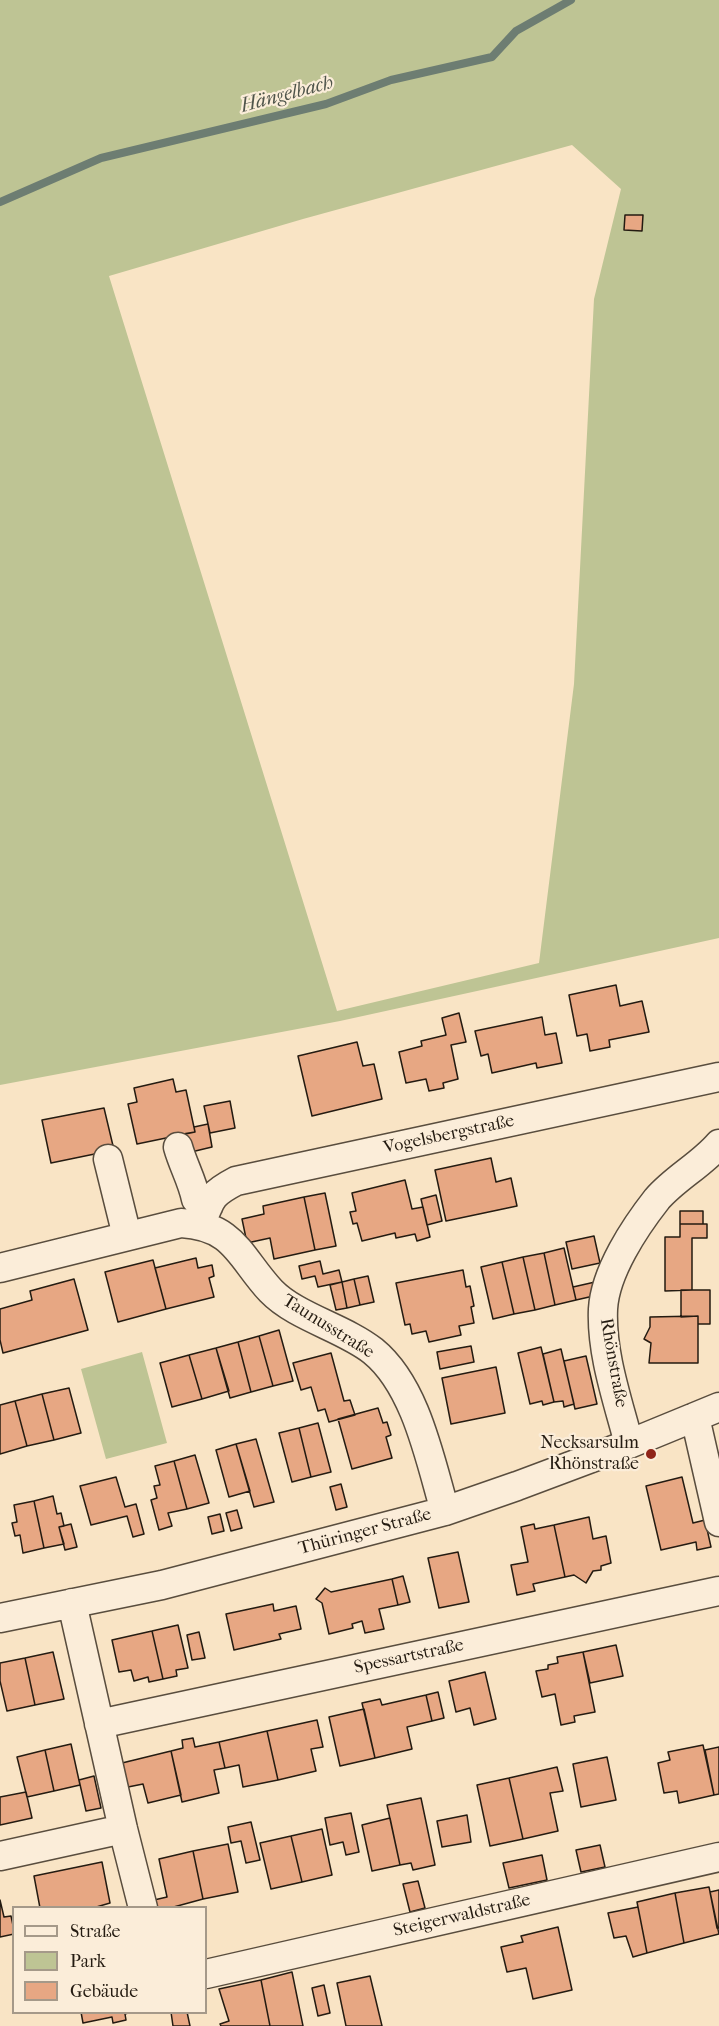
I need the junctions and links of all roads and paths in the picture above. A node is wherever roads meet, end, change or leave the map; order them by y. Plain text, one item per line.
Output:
1 (719, 1077) edge
2 (719, 1144) edge
3 (178, 1147) dead end
4 (108, 1159) dead end
5 (205, 1216) junction
6 (127, 1236) junction
7 (0, 1268) edge
8 (707, 1412) edge
9 (629, 1444) junction
10 (445, 1511) junction
11 (719, 1522) edge
12 (719, 1591) edge
13 (72, 1604) junction
14 (0, 1618) edge
15 (99, 1724) junction
16 (123, 1829) junction
17 (0, 1856) edge
18 (719, 1857) edge
19 (142, 1906) edge
20 (207, 1974) edge

1 - 5 street, Vogelsbergstraße
2 - 9 street, Rhönstraße
3 - 5 street
4 - 6 street
5 - 6 street
5 - 10 street, Taunusstraße
6 - 7 street
8 - 9 street, Thüringer Straße
8 - 11 street
9 - 10 street, Thüringer Straße
10 - 13 street, Thüringer Straße
12 - 15 street, Spessartstraße
13 - 14 street, Thüringer Straße
13 - 15 street
15 - 16 street
16 - 17 street
16 - 19 street
18 - 20 street, Steigerwaldstraße

